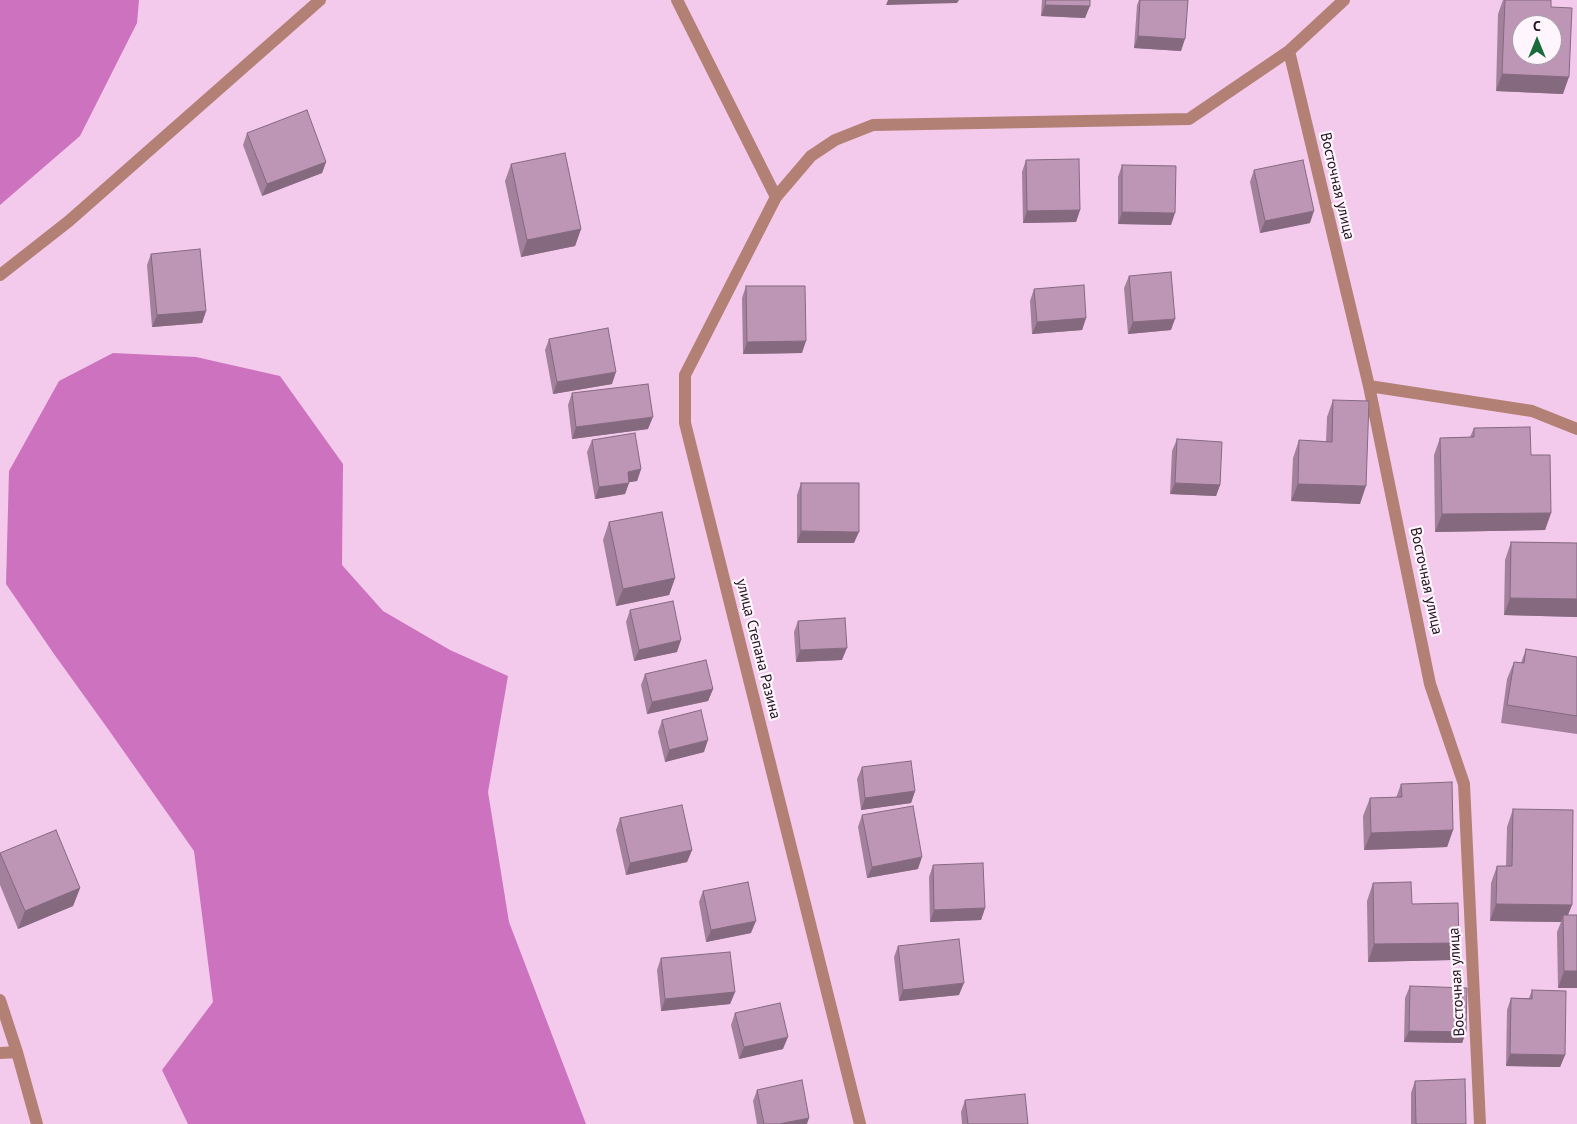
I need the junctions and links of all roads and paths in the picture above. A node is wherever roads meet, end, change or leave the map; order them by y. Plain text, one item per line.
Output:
1 (320, 0) edge
2 (677, 0) edge
3 (1344, 0) edge
4 (1289, 51) junction
5 (776, 197) junction
6 (0, 275) edge
7 (1368, 386) junction
8 (1577, 429) edge
9 (0, 1000) edge
10 (17, 1052) junction
11 (0, 1053) edge
12 (37, 1124) edge
13 (860, 1124) edge
14 (1480, 1124) edge

1 - 6 street
2 - 5 street
3 - 4 street, улица Степана Разина
4 - 5 street, улица Степана Разина
4 - 7 street, Восточная улица
5 - 13 street, улица Степана Разина
7 - 8 street
7 - 14 street, Восточная улица
9 - 10 street
10 - 11 street
10 - 12 street

